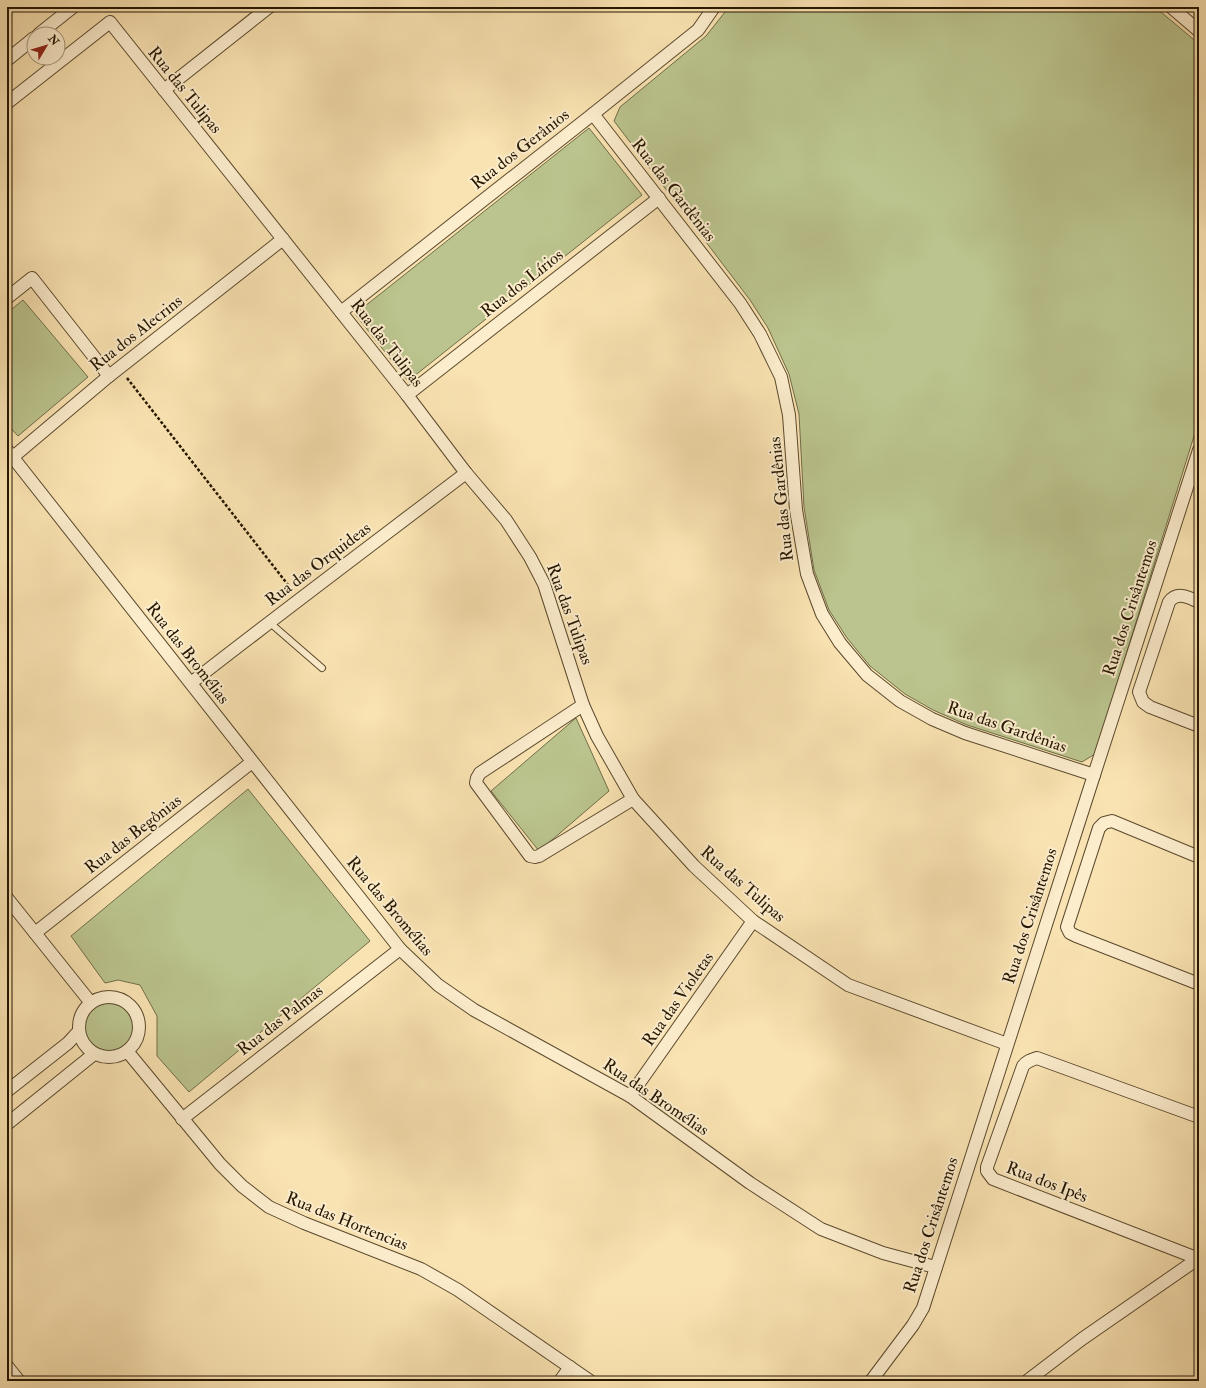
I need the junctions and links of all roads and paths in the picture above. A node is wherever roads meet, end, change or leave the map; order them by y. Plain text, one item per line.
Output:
1 (73, 7) edge
2 (269, 7) edge
3 (714, 7) edge
4 (1171, 7) edge
5 (49, 26) edge
6 (1199, 31) edge
7 (26, 45) edge
8 (7, 60) edge
9 (164, 90) junction
10 (7, 103) edge
11 (593, 114) junction
12 (659, 198) junction
13 (283, 240) junction
14 (7, 298) edge
15 (341, 312) junction
16 (119, 368) junction
17 (109, 376) junction
18 (407, 394) junction
19 (1199, 450) edge
20 (10, 454) edge
21 (466, 473) junction
22 (300, 600) junction
23 (1199, 602) edge
24 (269, 622) junction
25 (322, 668) dead end
26 (191, 683) junction
27 (583, 705) junction
28 (1199, 726) edge
29 (252, 762) junction
30 (1094, 774) junction
31 (634, 798) junction
32 (1199, 857) edge
33 (7, 898) edge
34 (753, 921) junction
35 (35, 933) junction
36 (400, 949) junction
37 (1199, 984) edge
38 (90, 1003) junction
39 (79, 1031) junction
40 (1007, 1044) junction
41 (127, 1051) junction
42 (94, 1054) junction
43 (7, 1091) edge
44 (630, 1096) junction
45 (1199, 1117) edge
46 (182, 1119) junction
47 (7, 1124) edge
48 (1199, 1259) edge
49 (936, 1267) junction
50 (7, 1366) edge
51 (570, 1367) junction
52 (19, 1381) edge
53 (560, 1381) edge
54 (590, 1381) edge
55 (871, 1381) edge
56 (1027, 1381) edge

1 - 5 street
2 - 9 street
3 - 11 street, Rua dos Gerânios
4 - 6 street
7 - 8 street
9 - 10 street, Rua das Tulipas
9 - 13 street, Rua das Tulipas
11 - 12 street, Rua das Gardênias
11 - 15 street, Rua dos Gerânios
12 - 18 street, Rua dos Lírios
12 - 30 street, Rua das Gardênias
13 - 15 street, Rua das Tulipas
13 - 16 street, Rua dos Alecrins
14 - 17 street
15 - 18 street, Rua das Tulipas
16 - 17 street, Rua dos Alecrins
16 - 22 path
17 - 20 street, Rua dos Alecrins
18 - 21 street, Rua das Tulipas
19 - 30 street, Rua dos Crisântemos
20 - 26 street, Rua das Bromélias
21 - 22 street, Rua das Orquideas
21 - 27 street, Rua das Tulipas
22 - 24 street, Rua das Orquideas
23 - 28 street
24 - 25 lane
24 - 26 street, Rua das Orquideas
26 - 29 street, Rua das Bromélias
27 - 31 street, Rua das Tulipas
27 - 31 street
29 - 35 street, Rua das Begônias
29 - 36 street, Rua das Bromélias
30 - 40 street, Rua dos Crisântemos
31 - 34 street, Rua das Tulipas
32 - 37 street
33 - 35 street
34 - 40 street, Rua das Tulipas
34 - 44 street, Rua das Violetas
35 - 38 street
36 - 44 street, Rua das Bromélias
36 - 46 street, Rua das Palmas
38 - 39 street
38 - 41 street
39 - 42 street
39 - 43 street
40 - 49 street, Rua dos Crisântemos
41 - 42 street
41 - 46 street, Rua das Hortencias
42 - 47 street
44 - 49 street, Rua das Bromélias
45 - 48 street, Rua dos Ipês
46 - 51 street, Rua das Hortencias
48 - 56 street
49 - 55 street, Rua dos Crisântemos
50 - 52 street
51 - 53 street
51 - 54 street, Rua das Hortencias

